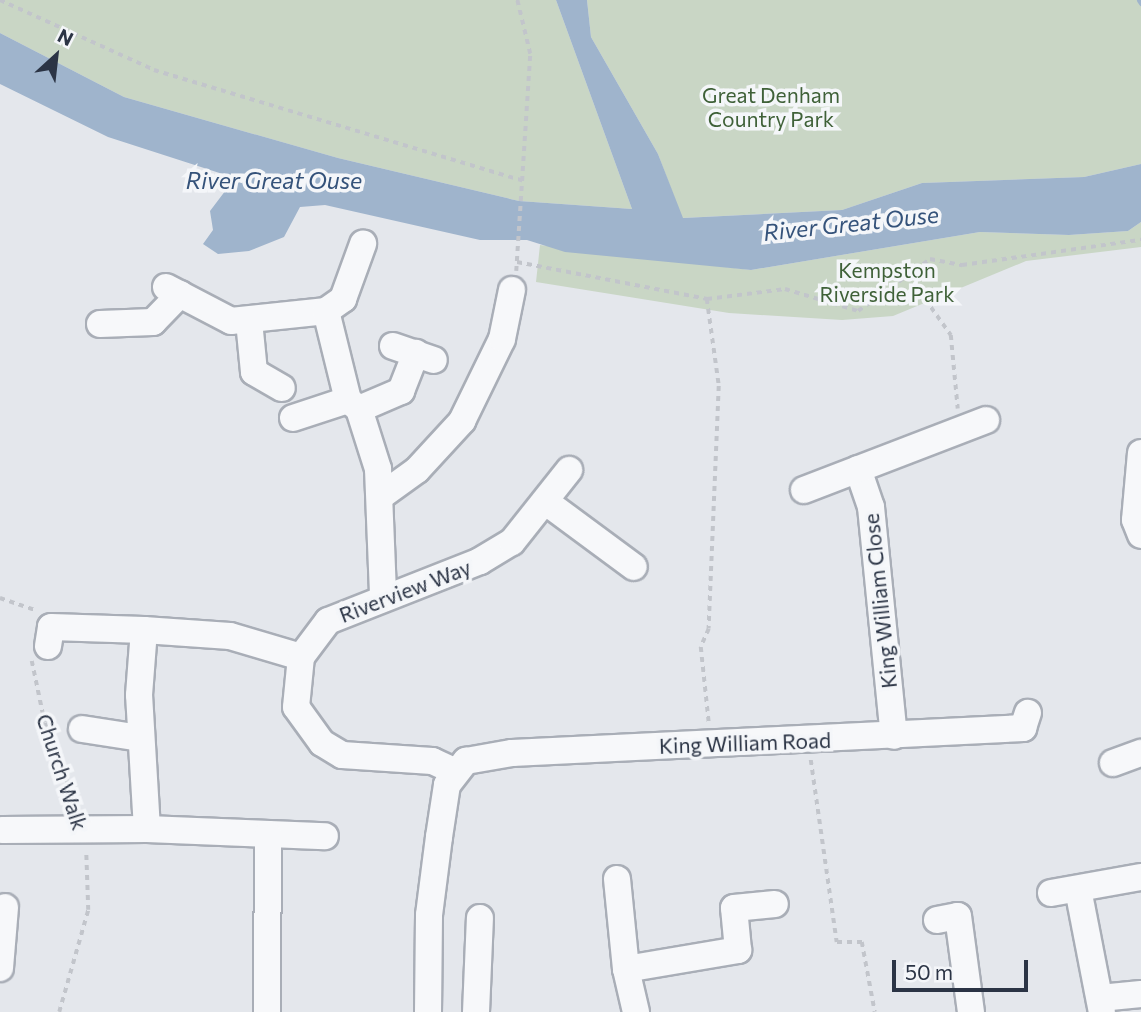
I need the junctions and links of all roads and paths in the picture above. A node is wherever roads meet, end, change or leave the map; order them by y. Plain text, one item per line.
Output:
1 (0, 0) edge
2 (517, 0) edge
3 (525, 181) junction
4 (1141, 240) edge
5 (363, 244) dead end
6 (908, 275) junction
7 (512, 290) dead end
8 (707, 299) junction
9 (326, 311) junction
10 (249, 321) junction
11 (100, 324) dead end
12 (414, 353) dead end
13 (282, 388) dead end
14 (353, 405) junction
15 (293, 418) dead end
16 (986, 420) dead end
17 (963, 436) junction
18 (1141, 453) edge
19 (858, 469) junction
20 (569, 470) dead end
21 (815, 477) dead end
22 (381, 496) junction
23 (546, 502) junction
24 (1141, 535) edge
25 (634, 567) dead end
26 (383, 595) junction
27 (0, 598) edge
28 (144, 630) junction
29 (39, 638) junction
30 (300, 657) junction
31 (1028, 713) dead end
32 (82, 729) dead end
33 (894, 736) junction
34 (140, 738) junction
35 (810, 741) junction
36 (711, 744) junction
37 (1141, 753) edge
38 (1113, 763) dead end
39 (444, 766) junction
40 (147, 829) junction
41 (2, 830) dead end
42 (82, 832) junction
43 (268, 834) junction
44 (325, 836) dead end
45 (1141, 877) edge
46 (617, 879) dead end
47 (1078, 889) junction
48 (1051, 892) dead end
49 (775, 904) dead end
50 (5, 906) dead end
51 (480, 919) dead end
52 (937, 920) dead end
53 (0, 968) edge
54 (626, 969) junction
55 (1141, 994) edge
56 (1101, 1005) edge
57 (59, 1012) edge
58 (267, 1012) edge
59 (428, 1012) edge
60 (476, 1012) edge
61 (636, 1012) edge
62 (875, 1012) edge
63 (971, 1012) edge

1 - 3 path
2 - 3 path
3 - 8 path
4 - 6 path
5 - 9 street
6 - 8 path
6 - 17 path
7 - 22 street
8 - 36 path
9 - 10 street
9 - 14 street
10 - 11 street
10 - 13 street
12 - 14 street
14 - 15 street
14 - 22 street
16 - 17 street
17 - 19 street
18 - 24 street
19 - 21 street
19 - 33 street, King William Close
20 - 23 street, Riverview Way
22 - 26 street
23 - 25 street
23 - 26 street, Riverview Way
26 - 30 street, Riverview Way
27 - 29 path
28 - 29 street
28 - 30 street
28 - 34 street
29 - 42 path, Church Walk
30 - 39 street
31 - 33 street, King William Road
32 - 34 street
33 - 35 street, King William Road
34 - 40 street
35 - 36 street, King William Road
35 - 62 path
36 - 39 street, King William Road
37 - 38 street
39 - 59 street
40 - 42 street
40 - 43 street
41 - 42 street
42 - 57 path, Church Walk
43 - 44 street
43 - 58 street
45 - 47 street
46 - 54 street
47 - 48 street
47 - 56 street
49 - 54 street
50 - 53 street
51 - 60 street
52 - 63 street
54 - 61 street
55 - 56 street

